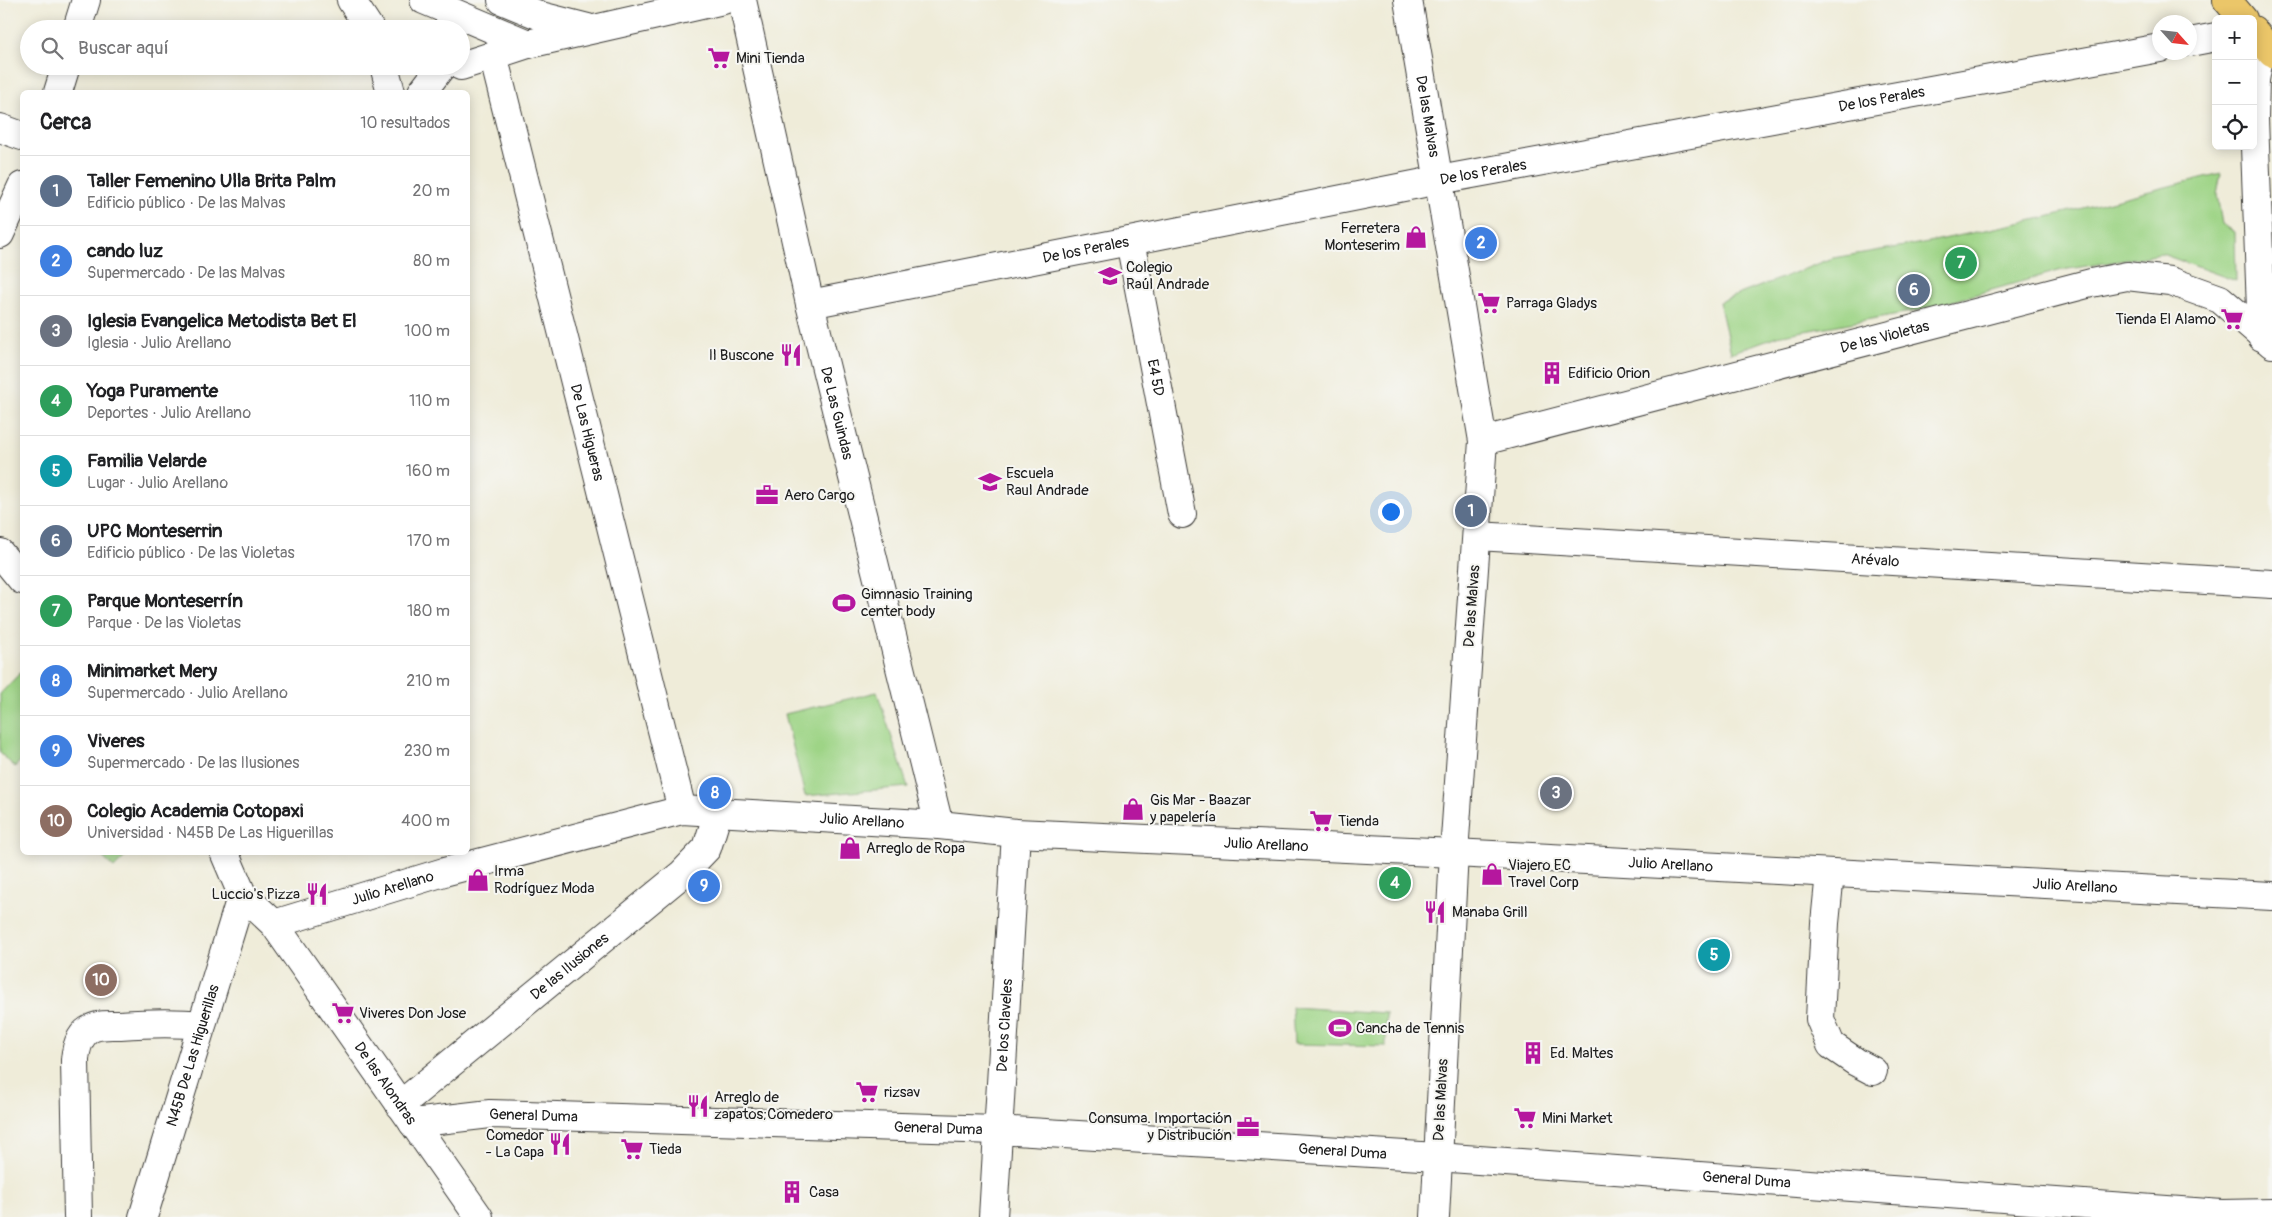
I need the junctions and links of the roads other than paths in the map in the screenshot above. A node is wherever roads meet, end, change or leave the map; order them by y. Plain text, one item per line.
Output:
1 (86, 0) edge
2 (351, 0) edge
3 (424, 0) edge
4 (490, 0) edge
5 (502, 0) edge
6 (722, 0) edge
7 (742, 0) edge
8 (1408, 0) edge
9 (2227, 0) edge
10 (2240, 15) edge
11 (80, 20) edge
12 (364, 20) edge
13 (452, 20) edge
14 (470, 29) edge
15 (592, 29) junction
16 (470, 32) edge
17 (2212, 38) edge
18 (2263, 38) edge
19 (2197, 41) edge
20 (528, 44) junction
21 (2152, 49) edge
22 (493, 55) junction
23 (470, 63) edge
24 (63, 75) edge
25 (386, 75) edge
26 (59, 90) edge
27 (390, 90) edge
28 (0, 128) edge
29 (20, 135) edge
30 (1440, 180) junction
31 (20, 190) edge
32 (0, 234) edge
33 (1130, 241) junction
34 (810, 304) junction
35 (2267, 340) edge
36 (1483, 441) junction
37 (1182, 514) dead end
38 (1477, 536) junction
39 (0, 553) edge
40 (20, 578) edge
41 (2272, 584) edge
42 (682, 810) junction
43 (718, 812) junction
44 (939, 825) junction
45 (1016, 833) junction
46 (1454, 853) junction
47 (225, 855) edge
48 (441, 862) edge
49 (1830, 874) junction
50 (242, 894) junction
51 (2272, 896) edge
52 (274, 924) junction
53 (202, 1025) junction
54 (1873, 1071) dead end
55 (406, 1114) junction
56 (997, 1130) junction
57 (1437, 1157) junction
58 (2272, 1213) edge
59 (2220, 1216) edge
60 (78, 1217) edge
61 (143, 1217) edge
62 (479, 1217) edge
63 (993, 1217) edge
64 (1435, 1217) edge

1 - 11 street
2 - 12 street
3 - 13 street
4 - 14 street
5 - 15 street
6 - 15 street
7 - 34 street, De Las Guindas
8 - 30 street, De las Malvas
9 - 10 main road
15 - 20 street
16 - 20 street
17 - 19 street
18 - 35 street
20 - 22 street
21 - 30 street, De los Perales
22 - 23 street
22 - 42 street, De Las Higueras
24 - 26 street
25 - 27 street
28 - 29 street
30 - 33 street, De los Perales
30 - 36 street, De las Malvas
31 - 32 street
33 - 34 street, De los Perales
33 - 37 street, E4 5D
34 - 44 street, De Las Guindas
35 - 36 street, De las Violetas
36 - 38 street, De las Malvas
38 - 41 street, Arévalo
38 - 46 street, De las Malvas
39 - 40 street
42 - 43 street, Julio Arellano
42 - 48 street, Julio Arellano
43 - 44 street, Julio Arellano
43 - 55 street, De las Ilusiones
44 - 45 street, Julio Arellano
45 - 46 street, Julio Arellano
45 - 56 street, De los Claveles
46 - 49 street, Julio Arellano
46 - 57 street, De las Malvas
47 - 50 street, De las Alondras
48 - 52 street, Julio Arellano
49 - 51 street, Julio Arellano
49 - 54 street
50 - 52 street, De las Alondras
50 - 53 street, N45B De Las Higuerillas
52 - 55 street, De las Alondras
53 - 60 street
53 - 61 street, N45B De Las Higuerillas
55 - 56 street, General Duma
55 - 62 street, De las Alondras
56 - 57 street, General Duma
56 - 63 street, De los Claveles
57 - 59 street, General Duma
57 - 64 street, De las Malvas
58 - 59 street, General Duma

